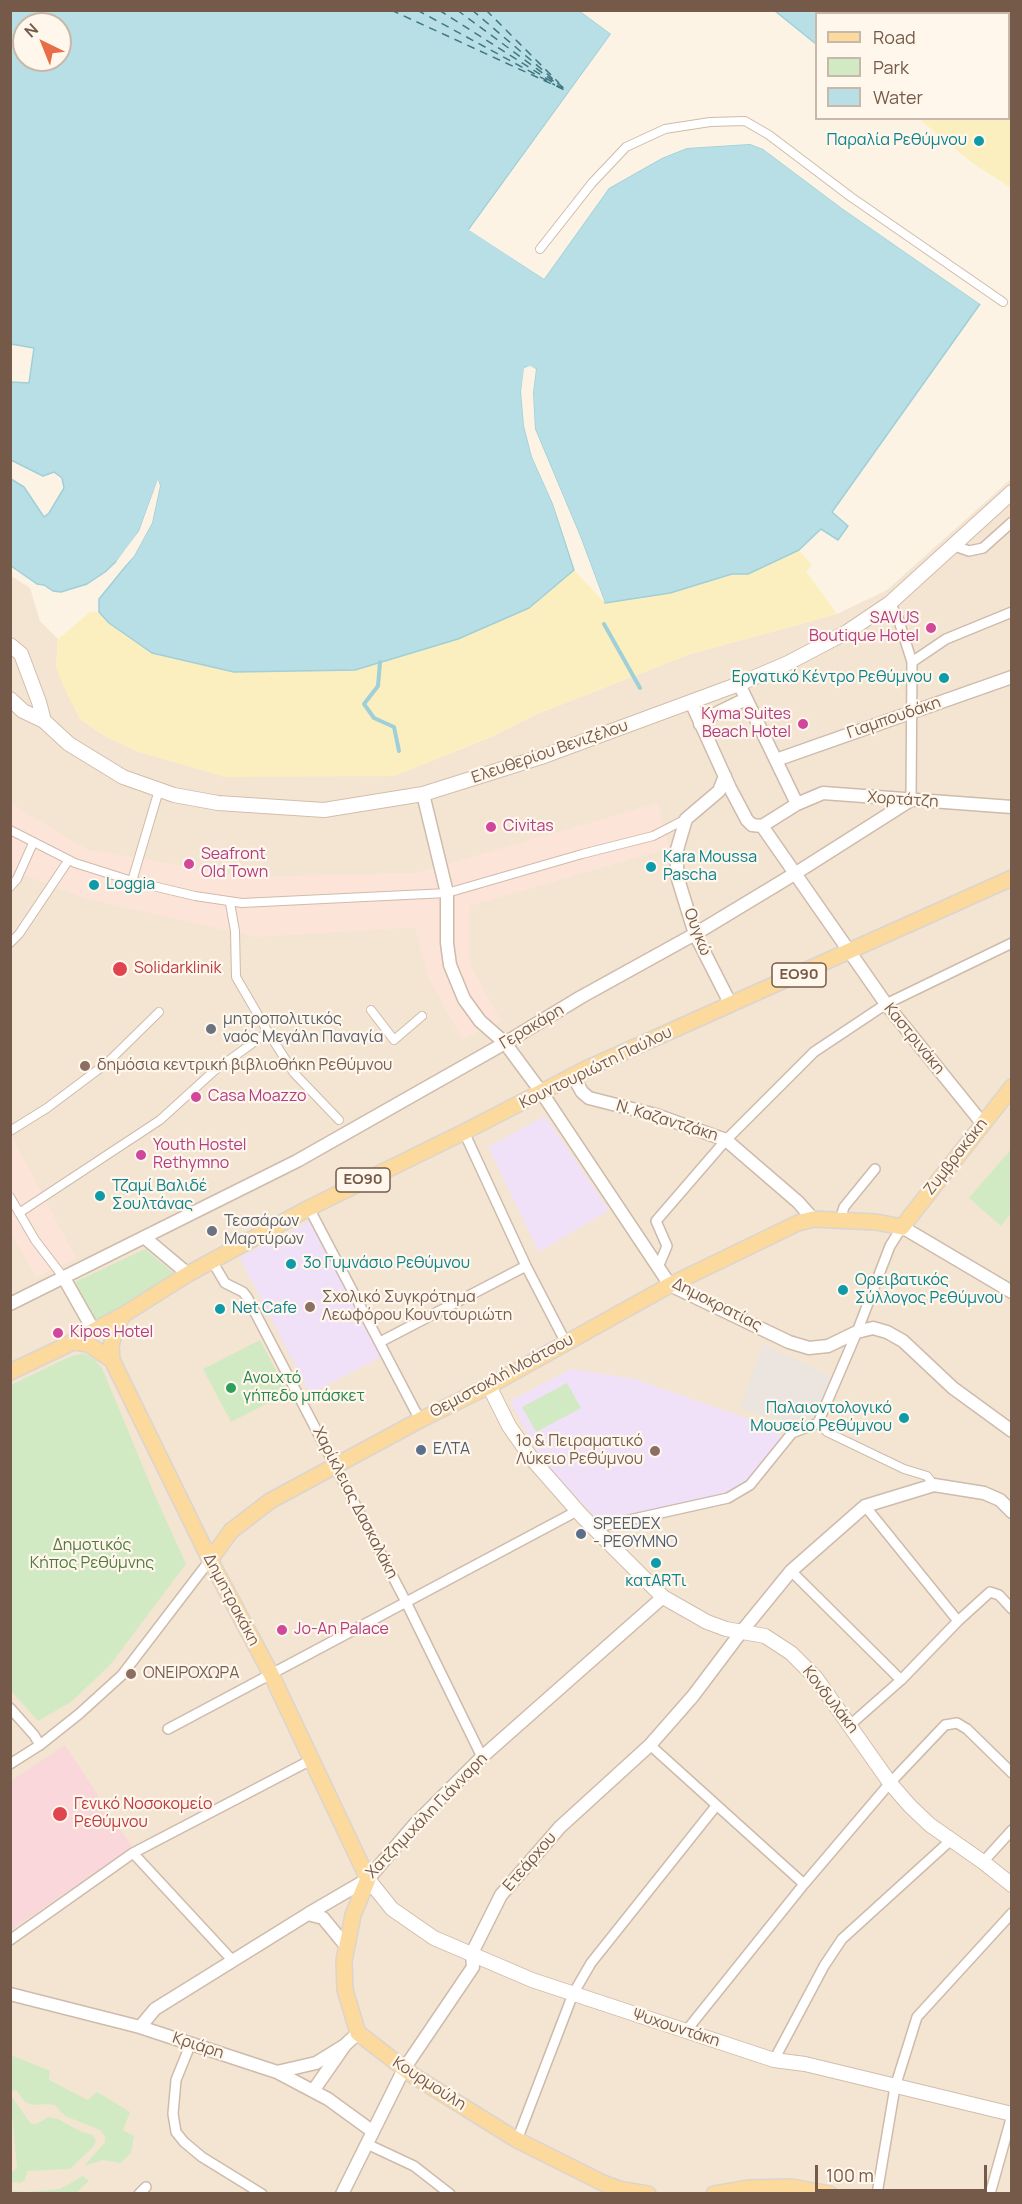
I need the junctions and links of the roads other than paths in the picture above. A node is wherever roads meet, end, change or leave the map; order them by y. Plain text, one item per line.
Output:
1 (540, 249) dead end
2 (1003, 302) dead end
3 (1011, 492) edge
4 (1011, 522) edge
5 (955, 546) junction
6 (890, 603) junction
7 (1011, 612) edge
8 (10, 645) edge
9 (912, 662) junction
10 (1011, 677) edge
11 (739, 684) junction
12 (10, 699) edge
13 (746, 699) junction
14 (691, 702) junction
15 (912, 711) junction
16 (44, 721) junction
17 (700, 724) junction
18 (776, 760) junction
19 (725, 776) junction
20 (159, 790) junction
21 (423, 794) junction
22 (911, 800) junction
23 (797, 804) junction
24 (1011, 807) edge
25 (686, 819) junction
26 (762, 826) junction
27 (10, 830) edge
28 (33, 843) junction
29 (68, 861) junction
30 (796, 873) junction
31 (1011, 878) edge
32 (132, 880) junction
33 (10, 887) edge
34 (447, 893) junction
35 (230, 903) junction
36 (695, 934) junction
37 (10, 943) edge
38 (1011, 943) edge
39 (851, 952) junction
40 (886, 1004) junction
41 (730, 1005) junction
42 (371, 1010) dead end
43 (159, 1012) dead end
44 (422, 1016) dead end
45 (268, 1032) junction
46 (505, 1043) junction
47 (573, 1076) junction
48 (1011, 1087) edge
49 (542, 1093) junction
50 (339, 1120) dead end
51 (982, 1123) junction
52 (10, 1131) edge
53 (464, 1132) junction
54 (726, 1140) junction
55 (875, 1169) dead end
56 (10, 1197) edge
57 (309, 1208) junction
58 (19, 1213) junction
59 (813, 1219) junction
60 (840, 1220) junction
61 (902, 1227) junction
62 (144, 1238) junction
63 (212, 1261) junction
64 (659, 1265) junction
65 (526, 1266) junction
66 (188, 1274) junction
67 (64, 1278) junction
68 (670, 1285) junction
69 (1011, 1292) edge
70 (10, 1304) edge
71 (123, 1315) junction
72 (94, 1331) junction
73 (857, 1332) junction
74 (74, 1342) junction
75 (380, 1342) junction
76 (566, 1343) junction
77 (112, 1360) junction
78 (10, 1372) edge
79 (489, 1386) junction
80 (420, 1420) junction
81 (818, 1423) junction
82 (1011, 1431) edge
83 (336, 1466) junction
84 (934, 1485) junction
85 (865, 1506) junction
86 (577, 1511) junction
87 (1011, 1512) edge
88 (593, 1528) junction
89 (210, 1560) junction
90 (791, 1571) junction
91 (663, 1597) junction
92 (406, 1602) junction
93 (1011, 1609) edge
94 (958, 1621) junction
95 (742, 1631) junction
96 (271, 1674) junction
97 (901, 1680) junction
98 (10, 1708) edge
99 (850, 1725) junction
100 (168, 1729) dead end
101 (40, 1745) junction
102 (650, 1745) junction
103 (482, 1757) junction
104 (311, 1760) junction
105 (10, 1764) edge
106 (1011, 1773) edge
107 (890, 1783) junction
108 (716, 1806) junction
109 (1011, 1830) edge
110 (951, 1840) junction
111 (133, 1853) junction
112 (983, 1862) junction
113 (368, 1879) junction
114 (804, 1884) junction
115 (1011, 1885) edge
116 (1011, 1913) edge
117 (309, 1914) junction
118 (10, 1940) edge
119 (346, 1946) junction
120 (472, 1953) junction
121 (233, 1961) junction
122 (10, 1994) edge
123 (573, 1994) junction
124 (140, 2027) junction
125 (686, 2031) junction
126 (358, 2033) junction
127 (191, 2043) junction
128 (345, 2045) junction
129 (774, 2060) junction
130 (404, 2069) junction
131 (277, 2072) junction
132 (895, 2087) junction
133 (313, 2091) junction
134 (1011, 2114) edge
135 (372, 2131) junction
136 (517, 2140) junction
137 (367, 2144) junction
138 (262, 2193) edge
139 (342, 2193) edge
140 (450, 2193) edge
141 (648, 2193) edge
142 (714, 2193) edge
143 (830, 2193) edge
144 (878, 2193) edge
145 (990, 2193) edge

1 - 2 street
3 - 5 main road, Ελευθερίου Βενιζέλου
4 - 5 street
5 - 6 main road, Ελευθερίου Βενιζέλου
6 - 9 street
6 - 11 main road, Ελευθερίου Βενιζέλου
7 - 9 street
8 - 16 main road
9 - 15 street
10 - 15 street, Γιαμπουδάκη
11 - 13 street
11 - 14 main road, Ελευθερίου Βενιζέλου
12 - 16 main road, Ελευθερίου Βενιζέλου
13 - 17 street
13 - 18 street
14 - 17 street, Καστρινάκη
14 - 21 main road, Ελευθερίου Βενιζέλου
15 - 18 street, Γιαμπουδάκη
15 - 22 street
16 - 20 main road, Ελευθερίου Βενιζέλου
17 - 19 street, Καστρινάκη
18 - 23 street
19 - 25 street
19 - 26 street, Καστρινάκη
20 - 21 main road, Ελευθερίου Βενιζέλου
20 - 32 street
21 - 34 street, Δημοκρατίας
22 - 23 street, Χορτάτζη
22 - 24 street, Χορτάτζη
22 - 30 street, Γερακάρη
23 - 26 street, Χορτάτζη
25 - 34 street
25 - 36 street, Ουγκώ
26 - 30 street, Καστρινάκη
27 - 28 street
28 - 29 street
28 - 33 street
29 - 32 street
29 - 37 street
30 - 36 street, Γερακάρη
30 - 39 street, Καστρινάκη
31 - 39 main road, Κουντουριώτη Παύλου / ΕΟ90
32 - 35 street
34 - 35 street
34 - 46 street, Δημοκρατίας
35 - 45 street
36 - 41 street, Ουγκώ
36 - 46 street, Γερακάρη
38 - 40 street
39 - 40 street, Καστρινάκη
39 - 41 main road, Κουντουριώτη Παύλου / ΕΟ90
40 - 51 street, Καστρινάκη
40 - 54 street
41 - 47 main road, Κουντουριώτη Παύλου / ΕΟ90
42 - 44 street
43 - 52 street
45 - 50 street
45 - 58 street
46 - 49 street, Δημοκρατίας
46 - 62 street, Γερακάρη
47 - 49 main road, Κουντουριώτη Παύλου / ΕΟ90
47 - 54 street, Ν. Καζαντζάκη
48 - 51 main road, Ζυμβρακάκη
49 - 53 main road, Κουντουριώτη Παύλου / ΕΟ90
49 - 64 street, Δημοκρατίας
51 - 61 main road, Ζυμβρακάκη
53 - 57 main road, Κουντουριώτη Παύλου / ΕΟ90
53 - 65 street
54 - 59 street, Ν. Καζαντζάκη
54 - 64 street
55 - 60 street
56 - 58 street
57 - 63 main road, Κουντουριώτη Παύλου / ΕΟ90
57 - 75 street
58 - 67 street
59 - 60 main road
59 - 68 main road, Θεμιστοκλή Μοάτσου
60 - 61 main road
61 - 69 street
61 - 73 street
62 - 66 street
62 - 67 street
63 - 66 main road, Κουντουριώτη Παύλου / ΕΟ90
63 - 83 street, Χαρίκλειας Δασκαλάκη
64 - 68 street, Δημοκρατίας
65 - 75 street
65 - 76 street
66 - 71 main road, ΕΟ90
67 - 70 street
67 - 72 street
68 - 73 street, Δημοκρατίας
68 - 76 main road, Θεμιστοκλή Μοάτσου
71 - 72 main road, ΕΟ90
71 - 77 main road
72 - 74 main road, ΕΟ90
73 - 81 street
73 - 82 street, Δημοκρατίας
74 - 77 main road
74 - 78 main road, ΕΟ90
75 - 80 street
76 - 79 main road, Θεμιστοκλή Μοάτσου
77 - 89 main road, Δημητρακάκη
79 - 80 main road, Θεμιστοκλή Μοάτσου
79 - 86 main road, Κονδυλάκη
80 - 83 main road, Θεμιστοκλή Μοάτσου
81 - 84 street
81 - 88 street
83 - 89 main road, Θεμιστοκλή Μοάτσου
83 - 92 street, Χαρίκλειας Δασκαλάκη
84 - 85 street
84 - 87 street
85 - 90 street, Ετεάρχου
85 - 94 street
86 - 88 main road, Κονδυλάκη
86 - 92 street
88 - 91 main road, Κονδυλάκη
89 - 96 main road, Δημητρακάκη
89 - 101 street
90 - 95 street, Ετεάρχου
90 - 97 street
91 - 95 main road, Κονδυλάκη
91 - 103 street, Χατζημιχάλη Γιάνναρη
92 - 96 street
92 - 103 street, Χαρίκλειας Δασκαλάκη
93 - 94 street
94 - 97 street
95 - 99 main road, Κονδυλάκη
95 - 102 street, Ετεάρχου
96 - 100 street
96 - 104 main road, Δημητρακάκη
97 - 99 street
98 - 101 street
99 - 107 main road, Κονδυλάκη
101 - 105 street
102 - 108 street
102 - 120 street, Ετεάρχου
103 - 113 street, Χατζημιχάλη Γιάνναρη
104 - 111 street
104 - 113 main road, Δημητρακάκη
106 - 107 street
107 - 110 main road, Κονδυλάκη
107 - 114 street
108 - 114 street
108 - 123 street
109 - 112 street
110 - 112 main road, Κονδυλάκη
110 - 129 street
111 - 118 street
111 - 121 street
112 - 115 main road, Κονδυλάκη
113 - 117 street, Χατζημιχάλη Γιάνναρη
113 - 119 main road
113 - 120 main road, Ψυχουντάκη
114 - 125 street
116 - 132 street
117 - 119 street
117 - 121 street, Χατζημιχάλη Γιάνναρη
119 - 126 main road
120 - 123 main road, Ψυχουντάκη
120 - 130 street, Ετεάρχου
121 - 124 street, Χατζημιχάλη Γιάνναρη
122 - 124 street, Κριάρη
123 - 125 main road, Ψυχουντάκη
123 - 136 street
124 - 127 street, Κριάρη
125 - 129 main road, Ψυχουντάκη
126 - 128 street
126 - 130 main road, Κουρμούλη
127 - 131 street, Κριάρη
127 - 138 street
128 - 131 street
128 - 133 street
129 - 132 main road, Ψυχουντάκη
130 - 135 street, Ετεάρχου
130 - 136 main road, Κουρμούλη
131 - 133 street, Κριάρη
132 - 134 main road, Ψυχουντάκη
132 - 144 street
133 - 135 street, Κριάρη
134 - 145 street
135 - 137 street, Ετεάρχου
136 - 141 main road, Κουρμούλη
137 - 139 street, Ετεάρχου
137 - 140 street
142 - 143 main road

